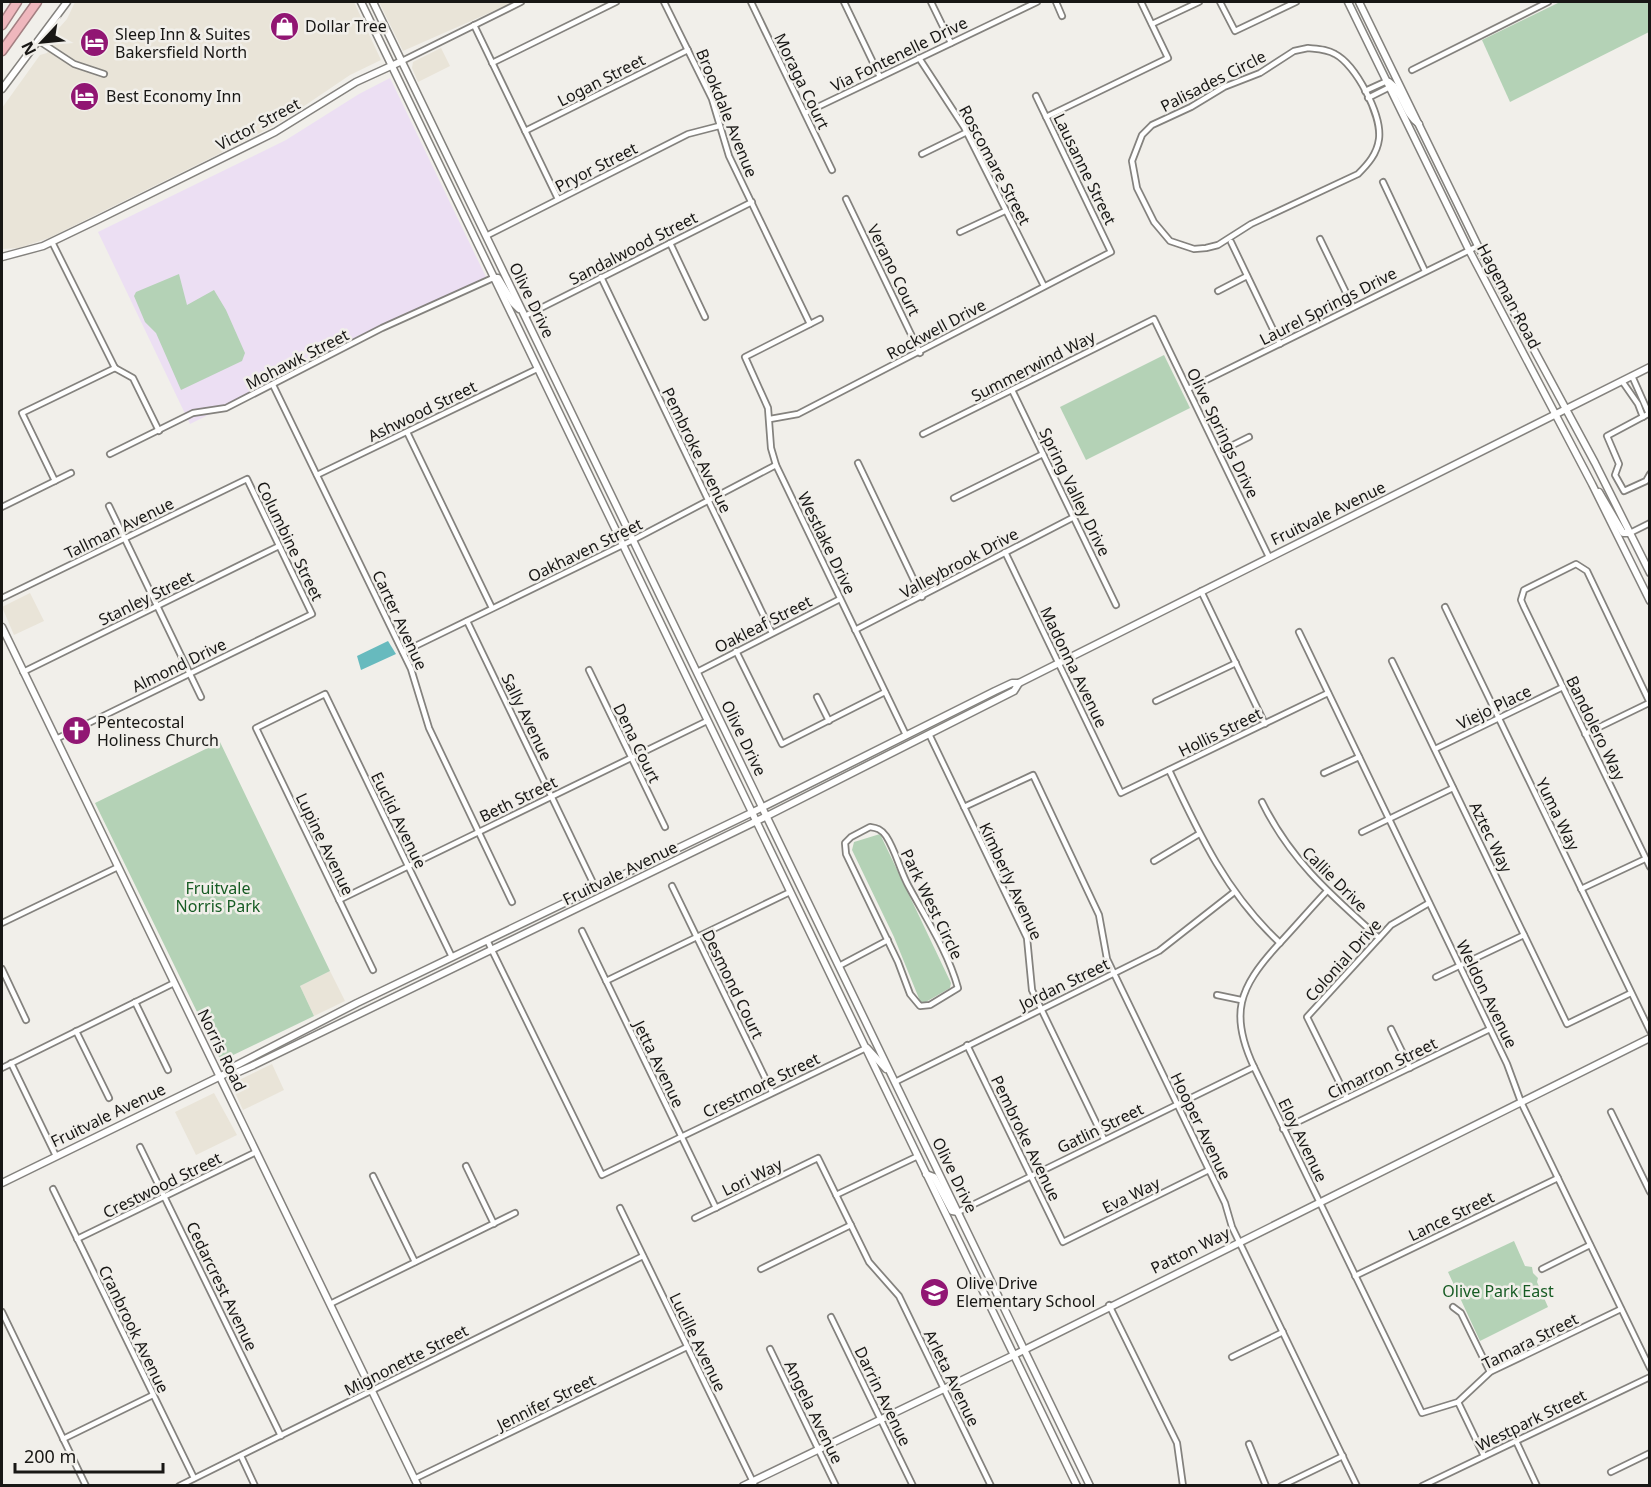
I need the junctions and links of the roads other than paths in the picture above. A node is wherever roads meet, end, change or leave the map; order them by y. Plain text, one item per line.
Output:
1 (17, 2) edge
2 (37, 2) edge
3 (67, 2) edge
4 (361, 2) edge
5 (373, 2) edge
6 (522, 2) edge
7 (616, 2) edge
8 (664, 2) edge
9 (751, 2) edge
10 (844, 2) edge
11 (931, 2) edge
12 (1018, 2) edge
13 (1037, 2) edge
14 (1056, 2) edge
15 (1141, 2) edge
16 (1200, 2) edge
17 (1220, 2) edge
18 (1296, 2) edge
19 (1348, 2) edge
20 (1359, 2) edge
21 (1548, 2) edge
22 (1022, 9) junction
23 (1062, 16) dead end
24 (1152, 24) junction
25 (2, 25) edge
26 (474, 25) junction
27 (39, 40) junction
28 (951, 43) junction
29 (688, 50) junction
30 (2, 51) edge
31 (919, 58) junction
32 (402, 61) junction
33 (492, 63) junction
34 (392, 65) junction
35 (1412, 70) dead end
36 (104, 74) dead end
37 (880, 77) junction
38 (1389, 84) junction
39 (1374, 87) junction
40 (2, 89) edge
41 (1365, 91) junction
42 (1377, 94) junction
43 (1036, 96) dead end
44 (1368, 98) junction
45 (805, 113) junction
46 (1046, 117) junction
47 (1419, 124) junction
48 (719, 126) junction
49 (525, 131) junction
50 (967, 132) junction
51 (922, 154) dead end
52 (832, 170) dead end
53 (1383, 182) dead end
54 (846, 198) dead end
55 (558, 200) junction
56 (752, 202) junction
57 (1005, 211) junction
58 (960, 232) dead end
59 (486, 236) junction
60 (1320, 239) dead end
61 (52, 242) junction
62 (1231, 242) dead end
63 (670, 243) junction
64 (1478, 246) junction
65 (1469, 250) junction
66 (1111, 252) joint
67 (2, 256) edge
68 (1425, 271) junction
69 (1247, 276) junction
70 (601, 277) junction
71 (493, 278) junction
72 (1044, 286) junction
73 (1218, 291) dead end
74 (1498, 304) junction
75 (1353, 307) junction
76 (524, 314) junction
77 (705, 317) dead end
78 (820, 319) dead end
79 (1154, 319) joint
80 (810, 324) junction
81 (1280, 344) junction
82 (1532, 346) junction
83 (920, 353) junction
84 (1650, 367) edge
85 (115, 368) junction
86 (537, 369) junction
87 (1632, 376) junction
88 (1622, 381) junction
89 (273, 385) junction
90 (1188, 389) junction
91 (1012, 390) junction
92 (1641, 397) junction
93 (1635, 400) junction
94 (1566, 410) junction
95 (1649, 413) edge
96 (1556, 415) junction
97 (1643, 417) junction
98 (770, 419) junction
99 (159, 431) junction
100 (407, 432) junction
101 (923, 434) dead end
102 (1249, 437) dead end
103 (1219, 452) junction
104 (110, 454) dead end
105 (1043, 454) junction
106 (858, 464) dead end
107 (776, 465) junction
108 (71, 473) dead end
109 (1650, 474) edge
110 (317, 475) junction
111 (247, 479) joint
112 (55, 481) junction
113 (1592, 484) junction
114 (954, 498) dead end
115 (708, 499) junction
116 (109, 506) dead end
117 (2, 507) edge
118 (1074, 517) junction
119 (1650, 524) edge
120 (1630, 533) junction
121 (125, 539) junction
122 (633, 540) junction
123 (279, 546) junction
124 (622, 546) junction
125 (1005, 552) junction
126 (1269, 557) junction
127 (1650, 573) edge
128 (1201, 591) junction
129 (922, 597) junction
130 (2, 598) edge
131 (840, 599) junction
132 (1650, 601) edge
133 (1116, 605) dead end
134 (158, 606) junction
135 (492, 608) junction
136 (1446, 608) dead end
137 (312, 614) joint
138 (467, 621) junction
139 (2, 627) edge
140 (855, 630) junction
141 (1299, 632) dead end
142 (772, 633) junction
143 (736, 651) junction
144 (403, 652) junction
145 (1392, 661) dead end
146 (1058, 663) junction
147 (1236, 663) junction
148 (589, 670) dead end
149 (23, 672) junction
150 (697, 672) junction
151 (190, 673) junction
152 (1019, 683) junction
153 (1563, 687) junction
154 (885, 692) junction
155 (1328, 693) junction
156 (201, 697) dead end
157 (817, 697) dead end
158 (1156, 701) dead end
159 (1649, 703) edge
160 (949, 714) junction
161 (1499, 718) junction
162 (707, 721) junction
163 (829, 721) junction
164 (1265, 724) junction
165 (256, 728) joint
166 (929, 734) junction
167 (1585, 734) junction
168 (906, 735) junction
169 (56, 739) junction
170 (1435, 749) junction
171 (1359, 756) junction
172 (631, 757) junction
173 (1168, 770) junction
174 (1324, 773) dead end
175 (1453, 788) junction
176 (1121, 793) joint
177 (552, 796) junction
178 (1262, 802) dead end
179 (762, 807) junction
180 (964, 807) junction
181 (751, 813) junction
182 (767, 816) junction
183 (1389, 819) junction
184 (755, 822) junction
185 (665, 827) dead end
186 (478, 832) junction
187 (1362, 832) dead end
188 (1199, 834) junction
189 (1645, 858) junction
190 (1154, 861) dead end
191 (408, 866) junction
192 (118, 867) junction
193 (1650, 867) edge
194 (672, 886) dead end
195 (596, 889) junction
196 (1581, 889) junction
197 (1327, 891) junction
198 (790, 892) junction
199 (1233, 893) junction
200 (339, 900) junction
201 (512, 902) dead end
202 (1430, 903) junction
203 (2, 923) edge
204 (582, 931) dead end
205 (1524, 934) junction
206 (812, 935) junction
207 (696, 937) junction
208 (1379, 938) junction
209 (487, 940) junction
210 (888, 940) junction
211 (1280, 943) junction
212 (492, 949) junction
213 (452, 957) junction
214 (839, 966) junction
215 (1460, 966) junction
216 (2, 969) edge
217 (373, 970) dead end
218 (1114, 973) junction
219 (1436, 977) dead end
220 (606, 981) junction
221 (174, 983) junction
222 (1631, 993) junction
223 (1217, 995) dead end
224 (1241, 1000) junction
225 (135, 1002) junction
226 (1041, 1009) junction
227 (333, 1015) junction
228 (26, 1020) dead end
229 (338, 1025) junction
230 (1391, 1029) dead end
231 (1490, 1029) junction
232 (76, 1031) junction
233 (1650, 1031) edge
234 (1650, 1038) edge
235 (967, 1045) junction
236 (866, 1048) junction
237 (11, 1063) junction
238 (1254, 1067) junction
239 (2, 1068) edge
240 (1410, 1068) junction
241 (168, 1070) dead end
242 (227, 1073) junction
243 (219, 1076) junction
244 (895, 1082) junction
245 (772, 1092) junction
246 (109, 1098) dead end
247 (1347, 1098) junction
248 (1521, 1102) junction
249 (1177, 1104) junction
250 (1611, 1112) dead end
251 (1283, 1129) junction
252 (681, 1137) junction
253 (1104, 1139) junction
254 (140, 1147) dead end
255 (256, 1152) junction
256 (56, 1156) junction
257 (918, 1156) junction
258 (819, 1158) joint
259 (466, 1166) dead end
260 (1209, 1170) junction
261 (926, 1173) junction
262 (1030, 1175) junction
263 (374, 1176) dead end
264 (1558, 1178) junction
265 (2, 1182) edge
266 (53, 1189) dead end
267 (1650, 1192) edge
268 (836, 1195) junction
269 (165, 1197) junction
270 (1319, 1202) junction
271 (620, 1208) dead end
272 (716, 1208) junction
273 (958, 1212) junction
274 (515, 1214) dead end
275 (695, 1218) dead end
276 (494, 1224) junction
277 (851, 1225) junction
278 (77, 1239) junction
279 (1239, 1241) junction
280 (1063, 1242) joint
281 (1590, 1245) junction
282 (643, 1256) junction
283 (415, 1262) junction
284 (761, 1269) dead end
285 (1542, 1269) dead end
286 (1356, 1276) junction
287 (330, 1304) junction
288 (1110, 1305) junction
289 (1453, 1307) dead end
290 (1621, 1309) junction
291 (2, 1312) edge
292 (831, 1317) dead end
293 (1283, 1332) junction
294 (687, 1347) junction
295 (770, 1349) dead end
296 (1024, 1349) junction
297 (1014, 1355) junction
298 (1232, 1357) dead end
299 (1650, 1368) edge
300 (1490, 1372) junction
301 (1650, 1377) edge
302 (944, 1388) junction
303 (371, 1389) junction
304 (153, 1395) junction
305 (1458, 1402) junction
306 (1422, 1413) joint
307 (880, 1419) junction
308 (281, 1436) junction
309 (63, 1438) junction
310 (1516, 1441) junction
311 (1249, 1444) dead end
312 (818, 1449) junction
313 (1650, 1453) edge
314 (241, 1456) junction
315 (1343, 1456) junction
316 (1484, 1456) junction
317 (1611, 1472) dead end
318 (194, 1478) junction
319 (416, 1482) edge
320 (754, 1483) edge
321 (86, 1485) edge
322 (179, 1485) edge
323 (255, 1485) edge
324 (743, 1485) edge
325 (836, 1485) edge
326 (913, 1485) edge
327 (992, 1485) edge
328 (1077, 1485) edge
329 (1090, 1485) edge
330 (1183, 1485) edge
331 (1266, 1485) edge
332 (1281, 1485) edge
333 (1357, 1485) edge
334 (1422, 1485) edge
335 (1537, 1485) edge

1 - 25 highway
2 - 30 highway
3 - 27 main road
4 - 34 main road, Olive Drive
5 - 32 main road, Olive Drive
6 - 26 street, Victor Street
7 - 33 street
8 - 29 street, Brookdale Avenue
9 - 45 street, Moraga Court
10 - 37 street
11 - 28 street
12 - 22 street
13 - 22 street, Via Fontenelle Drive
14 - 23 street
15 - 24 street
16 - 24 street
17 - 18 street
19 - 38 main road, Hageman Road
20 - 47 main road, Hageman Road
21 - 35 street
22 - 28 street, Via Fontenelle Drive
24 - 46 street
26 - 32 street, Victor Street
26 - 33 street
27 - 36 street
27 - 40 main road
28 - 31 street, Via Fontenelle Drive
29 - 48 street, Brookdale Avenue
29 - 49 street, Logan Street
31 - 37 street, Via Fontenelle Drive
31 - 50 street, Roscomare Street
32 - 34 main road, Victor Street
32 - 59 main road, Olive Drive
33 - 49 street
34 - 61 main road, Victor Street
34 - 71 main road, Olive Drive
37 - 45 street, Via Fontenelle Drive
38 - 39 street
38 - 42 street
38 - 47 main road
38 - 65 main road, Hageman Road
39 - 41 street
39 - 42 street
41 - 44 street, Palisades Circle
41 - 44 street, Palisades Circle
42 - 44 street
43 - 46 street, Lausanne Street
45 - 52 street, Moraga Court
46 - 66 street, Lausanne Street
47 - 64 main road, Hageman Road
48 - 55 street, Pryor Street
48 - 56 street, Brookdale Avenue
49 - 55 street
50 - 51 street
50 - 57 street, Roscomare Street
53 - 68 street
54 - 83 street, Verano Court
55 - 59 street, Pryor Street
56 - 63 street, Sandalwood Street
56 - 80 street, Brookdale Avenue
57 - 58 street
57 - 72 street, Roscomare Street
59 - 76 main road, Olive Drive
60 - 75 street
61 - 67 main road, Victor Street
61 - 85 street
62 - 69 street
63 - 70 street, Sandalwood Street
63 - 77 street
64 - 65 street, Laurel Springs Drive
64 - 82 main road, Hageman Road
65 - 68 street, Laurel Springs Drive
65 - 74 main road, Hageman Road
66 - 72 street, Rockwell Drive
68 - 75 street, Laurel Springs Drive
69 - 73 street
69 - 81 street
70 - 76 street, Sandalwood Street
70 - 115 street, Pembroke Avenue
71 - 76 main road
71 - 86 main road, Olive Drive
71 - 89 street, Mohawk Street
72 - 83 street, Rockwell Drive
74 - 82 main road
74 - 96 main road, Hageman Road
75 - 81 street, Laurel Springs Drive
76 - 122 main road, Olive Drive
78 - 80 street
79 - 90 street, Olive Springs Drive
79 - 91 street, Summerwind Way
80 - 98 street, Westlake Drive
81 - 90 street, Laurel Springs Drive
82 - 94 main road, Hageman Road
83 - 98 street, Rockwell Drive
84 - 87 main road, Fruitvale Avenue
85 - 99 street
85 - 112 street
86 - 100 street, Ashwood Street
86 - 124 main road, Olive Drive
87 - 88 main road, Fruitvale Avenue
87 - 92 street
88 - 93 street
88 - 94 main road, Fruitvale Avenue
89 - 99 street, Mohawk Street
89 - 110 street, Carter Avenue
90 - 103 street, Olive Springs Drive
91 - 101 street, Summerwind Way
91 - 105 street, Spring Valley Drive
92 - 93 street
92 - 95 street
93 - 97 street
94 - 96 main road, Fruitvale Avenue
94 - 120 main road, Hageman Road
95 - 97 street
96 - 113 main road, Hageman Road
96 - 126 main road, Fruitvale Avenue
97 - 109 street
98 - 107 street, Westlake Drive
99 - 104 street, Mohawk Street
100 - 110 street, Ashwood Street
100 - 135 street
102 - 103 street
103 - 126 street, Olive Springs Drive
105 - 114 street
105 - 118 street, Spring Valley Drive
106 - 129 street
107 - 115 street, Oakhaven Street
107 - 131 street, Westlake Drive
108 - 112 street
110 - 144 street, Carter Avenue
111 - 121 street, Tallman Avenue
111 - 123 street, Columbine Street
112 - 117 street
113 - 120 main road
113 - 132 main road, Hageman Road
115 - 122 street, Oakhaven Street
115 - 142 street, Pembroke Avenue
116 - 121 street
118 - 125 street, Valleybrook Drive
118 - 133 street, Spring Valley Drive
119 - 120 street
120 - 127 main road, Hageman Road
121 - 130 street, Tallman Avenue
121 - 134 street
122 - 124 street, Oakhaven Street
122 - 150 main road, Olive Drive
123 - 134 street, Stanley Street
123 - 137 street, Columbine Street
124 - 135 street, Oakhaven Street
124 - 162 main road, Olive Drive
125 - 129 street, Valleybrook Drive
125 - 146 street, Madonna Avenue
126 - 128 main road, Fruitvale Avenue
128 - 146 main road, Fruitvale Avenue
128 - 147 street
129 - 140 street, Valleybrook Drive
131 - 140 street, Westlake Drive
131 - 142 street, Oakleaf Street
134 - 149 street, Stanley Street
134 - 151 street
135 - 138 street, Oakhaven Street
136 - 161 street, Yuma Way
137 - 151 street, Almond Drive
138 - 144 street, Oakhaven Street
138 - 177 street, Sally Avenue
139 - 149 main road, Norris Road
140 - 154 street, Westlake Drive
141 - 155 street, Weldon Avenue
142 - 143 street, Oakleaf Street
143 - 150 street, Oakleaf Street
143 - 163 street
144 - 186 street, Carter Avenue
145 - 170 street, Aztec Way
146 - 152 main road, Fruitvale Avenue
146 - 176 street, Madonna Avenue
147 - 158 street
147 - 164 street
148 - 172 street, Dena Court
149 - 169 main road, Norris Road
150 - 179 main road, Olive Drive
151 - 156 street
151 - 169 street, Almond Drive
152 - 160 main road, Fruitvale Avenue
152 - 166 main road, Fruitvale Avenue
153 - 159 street, Bandolero Way
153 - 161 street, Viejo Place
153 - 167 street, Bandolero Way
154 - 163 street
154 - 168 street, Westlake Drive
155 - 164 street, Hollis Street
155 - 171 street, Weldon Avenue
157 - 163 street
159 - 167 street
160 - 166 main road
160 - 168 main road, Fruitvale Avenue
161 - 170 street, Viejo Place
161 - 196 street, Yuma Way
162 - 172 street, Beth Street
162 - 181 main road, Olive Drive
164 - 173 street, Hollis Street
165 - 191 street, Euclid Avenue
165 - 200 street, Lupine Avenue
166 - 180 street, Kimberly Avenue
166 - 182 main road, Fruitvale Avenue
167 - 189 street, Bandolero Way
168 - 179 main road, Fruitvale Avenue
169 - 192 main road, Norris Road
170 - 175 street, Aztec Way
171 - 174 street
171 - 183 street, Weldon Avenue
172 - 177 street, Beth Street
172 - 185 street, Dena Court
173 - 176 street, Hollis Street
173 - 188 street
175 - 183 street
175 - 205 street, Aztec Way
177 - 186 street, Beth Street
177 - 195 street, Sally Avenue
178 - 197 street, Callie Drive
179 - 181 main road, Fruitvale Avenue
179 - 182 main road, Olive Drive
180 - 218 street, Hooper Avenue
180 - 226 street, Kimberly Avenue
181 - 184 main road, Olive Drive
181 - 195 main road, Fruitvale Avenue
182 - 184 main road, Fruitvale Avenue
182 - 214 main road, Olive Drive
183 - 187 street
183 - 202 street, Weldon Avenue
184 - 198 main road, Olive Drive
184 - 212 main road, Fruitvale Avenue
186 - 191 street, Beth Street
186 - 201 street, Carter Avenue
188 - 190 street
188 - 199 street
189 - 193 street, Bandolero Way
189 - 196 street
191 - 200 street, Beth Street
191 - 213 street, Euclid Avenue
192 - 203 street
192 - 221 main road, Norris Road
194 - 207 street, Desmond Court
195 - 209 main road, Fruitvale Avenue
196 - 222 street, Yuma Way
197 - 208 street, Callie Drive
197 - 211 street, Eloy Avenue
198 - 206 main road, Olive Drive
198 - 207 street
199 - 211 street
199 - 218 street, Jordan Street
200 - 217 street, Lupine Avenue
202 - 208 street, Colonial Drive
202 - 215 street, Weldon Avenue
204 - 220 street, Jetta Avenue
205 - 215 street
205 - 222 street, Aztec Way
206 - 214 main road
206 - 236 main road, Olive Drive
207 - 220 street
207 - 245 street, Desmond Court
208 - 247 street, Colonial Drive
209 - 212 street
209 - 213 main road, Fruitvale Avenue
210 - 210 street, Park West Circle
210 - 214 street
211 - 224 street, Eloy Avenue
212 - 229 main road, Fruitvale Avenue
212 - 252 street, Crestmore Street
213 - 227 main road, Fruitvale Avenue
214 - 244 main road, Olive Drive
215 - 219 street
215 - 231 street, Weldon Avenue
216 - 228 street
218 - 226 street, Jordan Street
218 - 249 street, Hooper Avenue
220 - 252 street, Jetta Avenue
221 - 225 street
221 - 243 main road, Norris Road
222 - 233 street, Yuma Way
223 - 224 street
224 - 238 street, Eloy Avenue
225 - 232 street
225 - 241 street
226 - 235 street, Jordan Street
226 - 253 street, Kimberly Avenue
227 - 229 main road
227 - 242 main road, Fruitvale Avenue
229 - 242 main road, Fruitvale Avenue
230 - 240 street
231 - 240 street, Cimarron Street
231 - 248 street, Weldon Avenue
232 - 237 street
232 - 246 street
234 - 248 main road, Patton Way
235 - 244 street, Jordan Street
235 - 262 street, Pembroke Avenue
236 - 244 main road
236 - 245 street, Crestmore Street
236 - 257 main road, Olive Drive
237 - 239 street
237 - 256 street
238 - 249 street, Gatlin Street
238 - 251 street, Eloy Avenue
240 - 247 street, Cimarron Street
242 - 243 main road, Fruitvale Avenue
243 - 255 main road, Norris Road
243 - 256 main road, Fruitvale Avenue
244 - 273 main road, Olive Drive
245 - 252 street, Crestmore Street
247 - 251 street, Cimarron Street
248 - 264 street, Weldon Avenue
248 - 270 main road, Patton Way
249 - 253 street, Gatlin Street
249 - 260 street, Hooper Avenue
250 - 267 street
251 - 270 street, Eloy Avenue
252 - 272 street, Jetta Avenue
253 - 262 street, Gatlin Street
254 - 269 street, Cedarcrest Avenue
255 - 269 street, Crestwood Street
255 - 287 main road, Norris Road
256 - 265 main road, Fruitvale Avenue
257 - 261 main road, Olive Drive
257 - 268 street
258 - 268 street, Arleta Avenue
258 - 272 street, Lori Way
259 - 276 street
260 - 279 street, Hooper Avenue
260 - 280 street, Eva Way
261 - 273 main road
261 - 297 main road, Olive Drive
262 - 273 street, Gatlin Street
262 - 280 street, Pembroke Avenue
263 - 283 street
264 - 281 street, Weldon Avenue
264 - 286 street, Lance Street
266 - 278 street, Cranbrook Avenue
268 - 277 street, Arleta Avenue
269 - 278 street, Crestwood Street
269 - 308 street, Cedarcrest Avenue
270 - 279 main road, Patton Way
270 - 286 street, Eloy Avenue
271 - 282 street, Lucille Avenue
272 - 275 street, Lori Way
273 - 296 main road, Olive Drive
274 - 276 street
276 - 283 street
277 - 284 street
277 - 302 street, Arleta Avenue
278 - 304 street, Cranbrook Avenue
279 - 288 main road, Patton Way
279 - 293 street, Hooper Avenue
281 - 285 street
281 - 290 street, Weldon Avenue
282 - 294 street, Lucille Avenue
282 - 303 street, Mignonette Street
283 - 287 street
286 - 306 street, Eloy Avenue
287 - 303 main road, Norris Road
288 - 296 main road, Patton Way
288 - 330 street
289 - 300 street
290 - 299 street, Weldon Avenue
290 - 300 street, Tamara Street
291 - 309 street
292 - 307 street, Darrin Avenue
293 - 298 street
293 - 315 street, Hooper Avenue
294 - 319 street, Jennifer Street
294 - 320 street, Lucille Avenue
295 - 312 street, Angela Avenue
296 - 297 main road, Patton Way
296 - 329 main road, Olive Drive
297 - 302 main road, Patton Way
297 - 328 main road, Olive Drive
300 - 305 street, Tamara Street
301 - 310 street, Westpark Street
302 - 307 main road, Patton Way
302 - 327 street, Arleta Avenue
303 - 308 street, Mignonette Street
303 - 319 main road, Norris Road
304 - 309 street
304 - 318 street, Cranbrook Avenue
305 - 306 street, Tamara Street
305 - 316 street
307 - 312 main road, Patton Way
307 - 326 street, Darrin Avenue
308 - 314 street, Mignonette Street
309 - 321 street
310 - 316 street, Westpark Street
310 - 335 street
311 - 331 street
312 - 320 main road, Patton Way
312 - 325 street, Angela Avenue
313 - 317 street
314 - 318 street, Mignonette Street
314 - 323 street
315 - 332 street
315 - 333 street, Hooper Avenue
316 - 334 street, Westpark Street
318 - 322 street, Mignonette Street
320 - 324 main road, Patton Way

